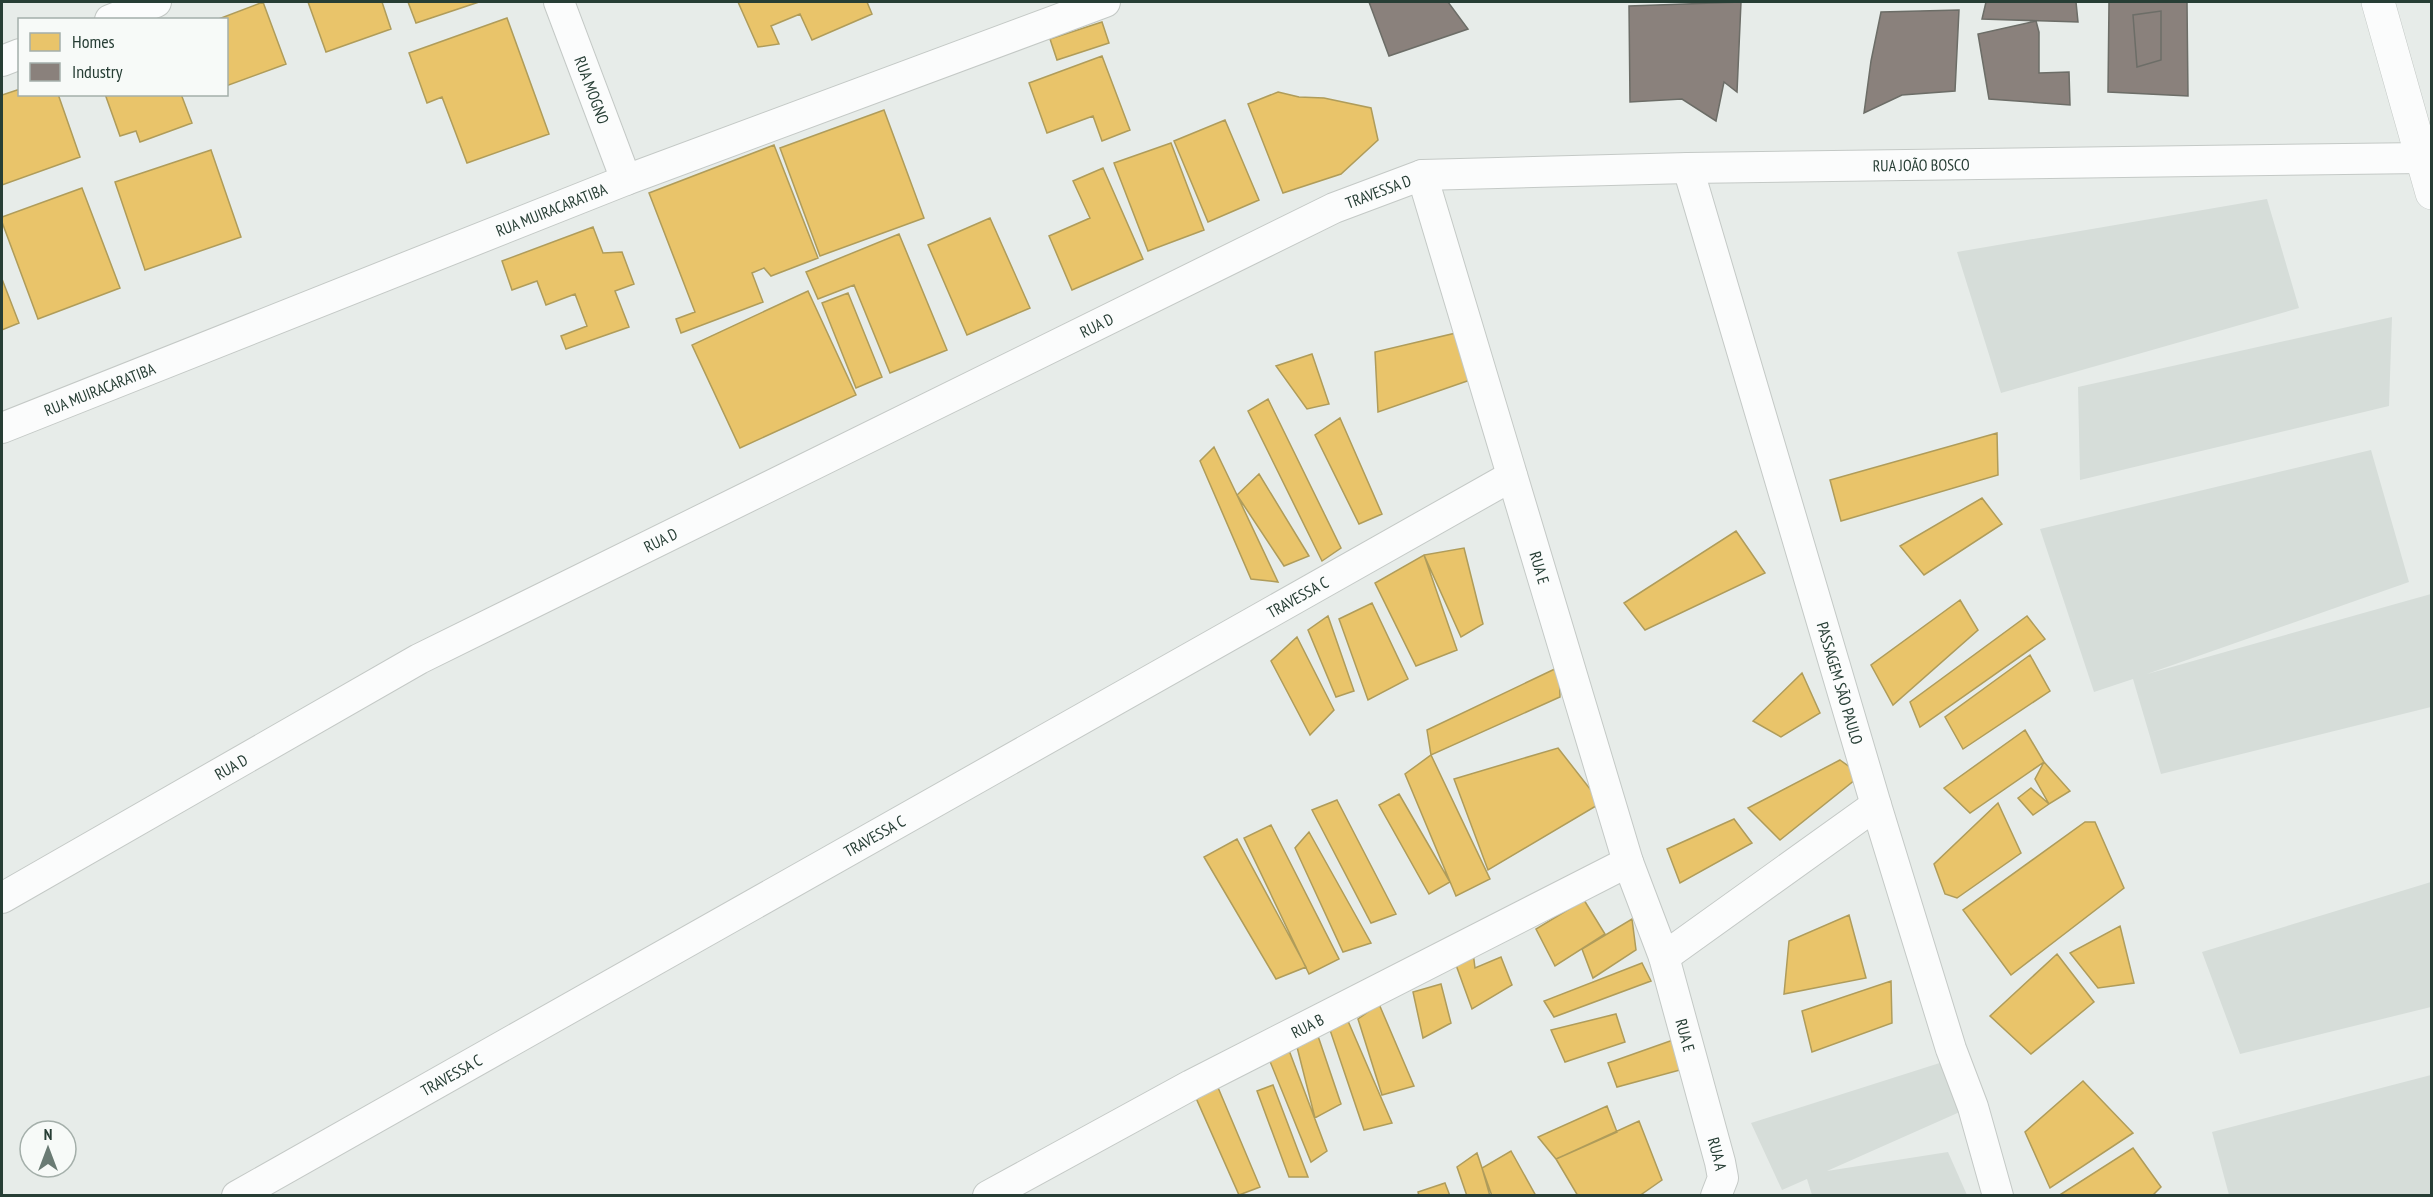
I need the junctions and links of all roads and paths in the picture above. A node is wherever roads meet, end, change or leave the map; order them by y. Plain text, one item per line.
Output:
1 (156, 2) edge
2 (559, 2) edge
3 (1105, 2) edge
4 (2378, 2) edge
5 (115, 18) edge
6 (18, 55) edge
7 (2, 61) edge
8 (2422, 158) junction
9 (1688, 168) junction
10 (1422, 176) junction
11 (626, 180) junction
12 (2432, 193) edge
13 (1334, 208) joint
14 (2, 428) edge
15 (1512, 476) junction
16 (1876, 805) junction
17 (1628, 862) junction
18 (2, 898) edge
19 (1664, 957) junction
20 (1705, 1113) joint
21 (237, 1196) edge
22 (988, 1196) edge
23 (1716, 1196) edge
24 (1998, 1196) edge

1 - 5 street
2 - 11 street, RUA MOGNO
3 - 11 street, RUA MUIRACARATIBA
4 - 8 street
6 - 7 street
8 - 9 street, RUA JOÃO BOSCO
8 - 12 street
9 - 10 street, RUA JOÃO BOSCO
9 - 16 street, PASSAGEM SÃO PAULO
10 - 13 street, TRAVESSA D
10 - 15 street, RUA E
11 - 14 street, RUA MUIRACARATIBA
13 - 18 street, RUA D
15 - 17 street, RUA E
15 - 21 street, TRAVESSA C
16 - 19 street
16 - 24 street, PASSAGEM SÃO PAULO
17 - 19 street, RUA E
17 - 22 street, RUA B
19 - 20 street, RUA E
20 - 23 street, RUA A

